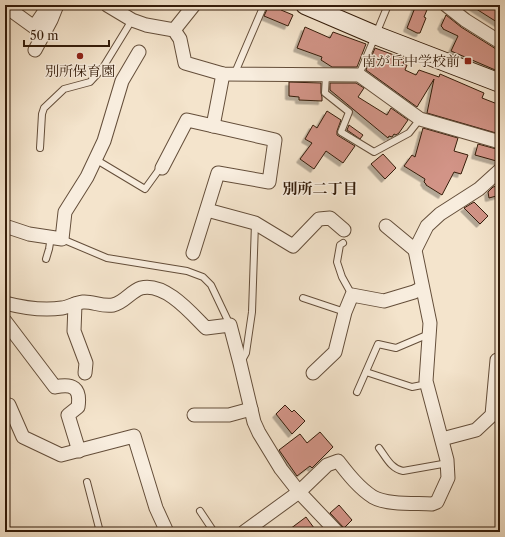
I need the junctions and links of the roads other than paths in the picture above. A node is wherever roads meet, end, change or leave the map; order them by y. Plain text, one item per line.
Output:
1 (49, 5) edge
2 (57, 5) edge
3 (107, 5) edge
4 (194, 5) edge
5 (264, 5) edge
6 (305, 5) edge
7 (388, 5) edge
8 (446, 5) edge
9 (5, 6) edge
10 (132, 20) junction
11 (174, 30) junction
12 (376, 34) junction
13 (500, 42) edge
14 (35, 50) dead end
15 (139, 52) dead end
16 (228, 75) junction
17 (326, 75) junction
18 (359, 75) junction
19 (500, 83) edge
20 (420, 119) junction
21 (213, 126) junction
22 (500, 142) edge
23 (40, 148) dead end
24 (95, 159) junction
25 (162, 168) joint
26 (500, 170) edge
27 (207, 210) junction
28 (255, 223) junction
29 (5, 226) edge
30 (386, 226) dead end
31 (343, 237) joint
32 (56, 238) junction
33 (415, 250) junction
34 (193, 253) dead end
35 (46, 259) dead end
36 (422, 288) junction
37 (352, 296) junction
38 (303, 298) dead end
39 (5, 303) edge
40 (75, 304) junction
41 (345, 312) junction
42 (5, 321) edge
43 (230, 325) junction
44 (429, 334) junction
45 (496, 360) dead end
46 (240, 363) junction
47 (366, 372) junction
48 (85, 373) dead end
49 (313, 373) dead end
50 (427, 384) junction
51 (357, 392) dead end
52 (5, 406) edge
53 (251, 409) junction
54 (194, 415) dead end
55 (442, 439) junction
56 (379, 448) dead end
57 (79, 451) junction
58 (448, 463) junction
59 (87, 482) dead end
60 (299, 492) junction
61 (200, 511) dead end
62 (100, 532) edge
63 (167, 532) edge
64 (214, 532) edge
65 (244, 532) edge
66 (336, 532) edge

1 - 9 street
2 - 14 street
3 - 10 street
4 - 11 street
5 - 16 lane
6 - 12 street
7 - 12 lane
8 - 13 street
10 - 11 street
10 - 23 lane
11 - 16 street
12 - 18 lane
12 - 19 street
15 - 24 street
16 - 17 street
16 - 21 street
17 - 18 street
17 - 20 lane
18 - 20 street
20 - 22 street
21 - 25 street
21 - 27 street
24 - 25 lane
24 - 32 street
26 - 33 street
27 - 28 street
27 - 34 street
28 - 31 street
28 - 46 lane
29 - 32 street
30 - 33 street
31 - 37 lane
32 - 35 lane
32 - 43 lane
33 - 36 street
36 - 37 street
36 - 44 street
37 - 41 street
38 - 41 lane
39 - 40 street
40 - 43 street
40 - 48 street
41 - 49 street
42 - 57 street
43 - 46 street
44 - 47 lane
44 - 50 street
45 - 55 street
46 - 53 street
47 - 50 lane
47 - 51 lane
50 - 55 street
52 - 57 street
53 - 54 street
53 - 60 street
55 - 58 street
56 - 58 lane
57 - 63 street
58 - 60 street
59 - 62 lane
60 - 65 street
60 - 66 street
61 - 64 lane

